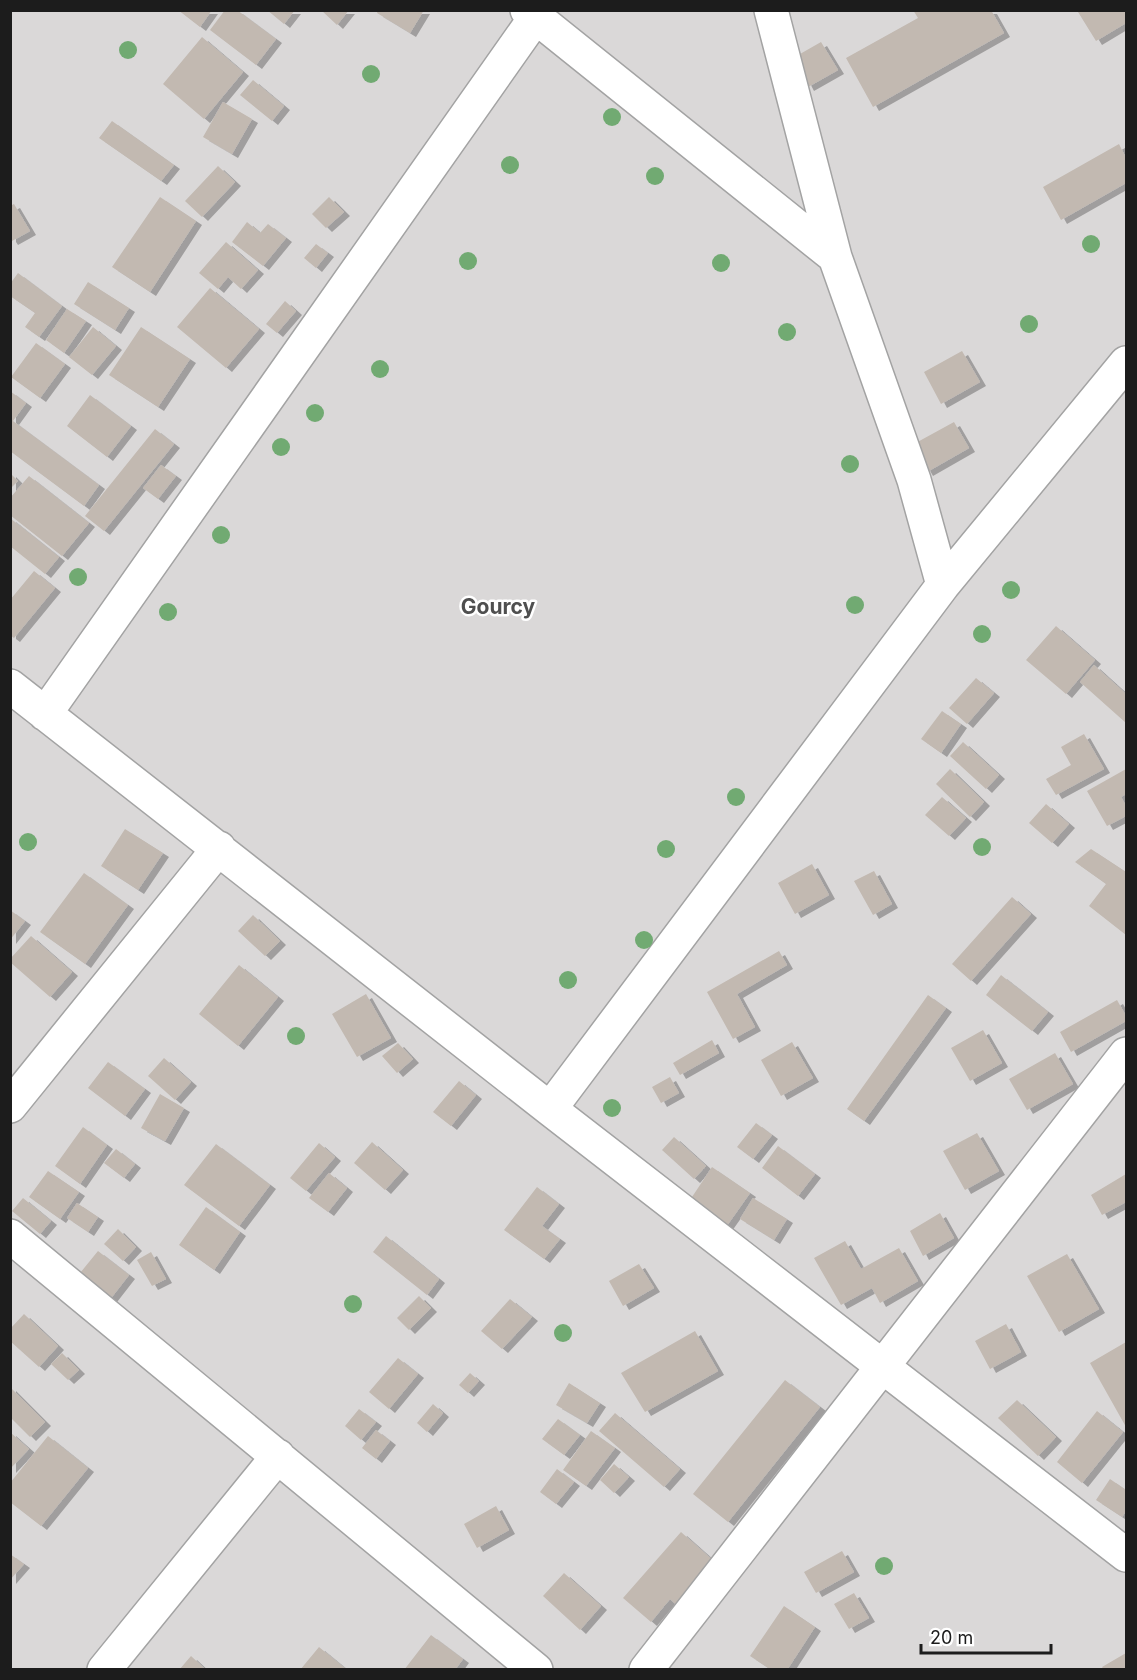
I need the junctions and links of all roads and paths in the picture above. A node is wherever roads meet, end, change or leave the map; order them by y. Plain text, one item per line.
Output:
1 (771, 10) edge
2 (531, 14) edge
3 (835, 257) junction
4 (1126, 363) edge
5 (943, 585) junction
6 (10, 686) edge
7 (45, 714) junction
8 (219, 848) junction
9 (1126, 1054) edge
10 (10, 1106) edge
11 (550, 1109) junction
12 (10, 1236) edge
13 (883, 1367) junction
14 (278, 1456) junction
15 (1126, 1555) edge
16 (104, 1670) edge
17 (536, 1670) edge
18 (646, 1670) edge

1 - 3 street
2 - 3 street
2 - 7 street
3 - 5 street
4 - 5 street
5 - 11 street
6 - 7 street
7 - 8 street
8 - 10 street
8 - 11 street
9 - 13 street
11 - 13 street
12 - 14 street
13 - 15 street
13 - 18 street
14 - 16 street
14 - 17 street

